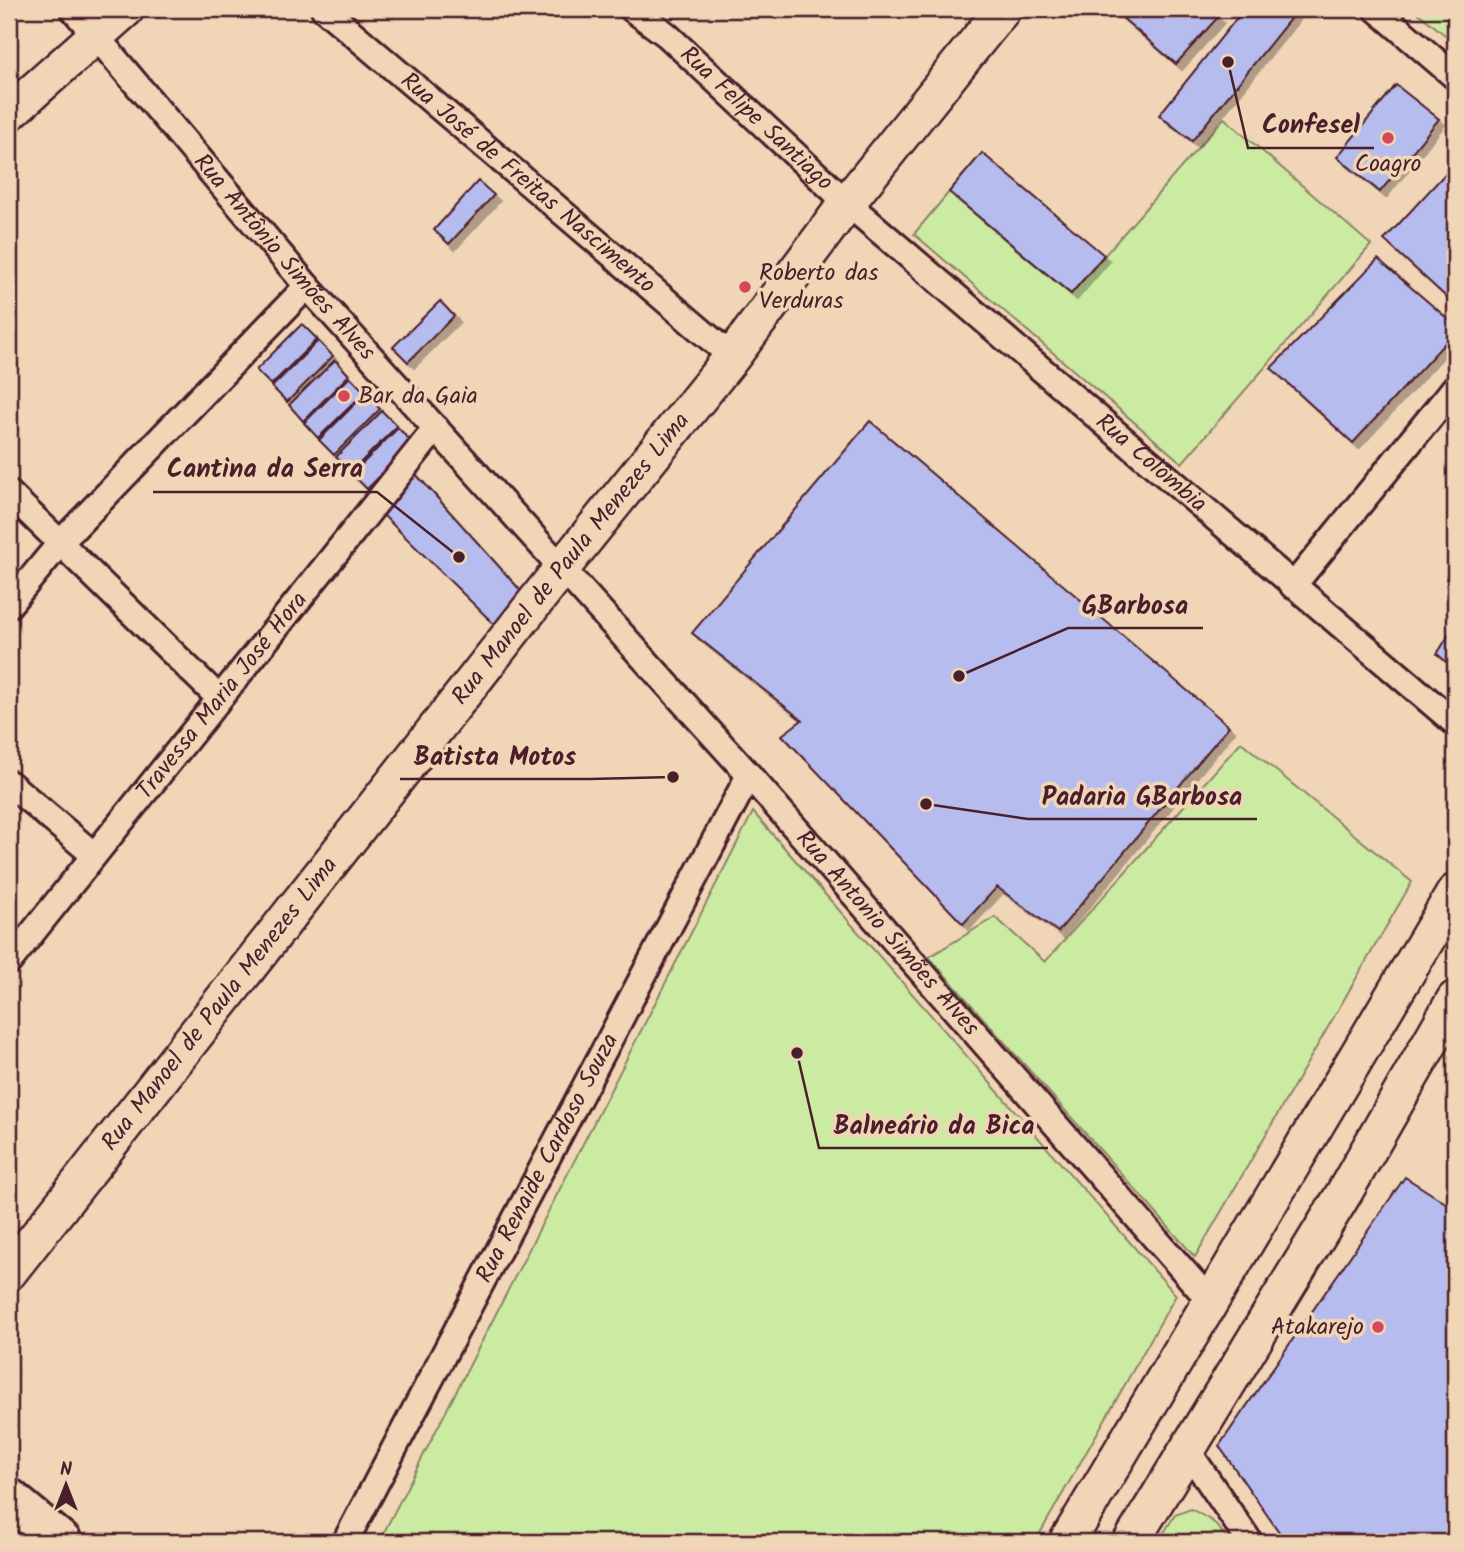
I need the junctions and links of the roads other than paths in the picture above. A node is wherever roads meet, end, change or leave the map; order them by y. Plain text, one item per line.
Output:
1 (73, 9) edge
2 (126, 9) edge
3 (324, 9) edge
4 (632, 9) edge
5 (1003, 9) edge
6 (1376, 9) edge
7 (95, 36) junction
8 (1455, 76) edge
9 (9, 113) edge
10 (847, 203) junction
11 (307, 286) junction
12 (732, 357) junction
13 (1455, 387) edge
14 (436, 428) junction
15 (9, 493) edge
16 (60, 543) junction
17 (562, 568) junction
18 (1293, 586) junction
19 (9, 605) edge
20 (219, 698) junction
21 (1455, 723) edge
22 (749, 775) junction
23 (9, 783) edge
24 (94, 855) junction
25 (1455, 892) edge
26 (9, 962) edge
27 (1455, 999) edge
28 (9, 1272) edge
29 (1211, 1302) junction
30 (1188, 1451) junction
31 (9, 1499) edge
32 (62, 1542) edge
33 (345, 1542) edge
34 (1067, 1542) edge
35 (1131, 1542) edge
36 (1250, 1542) edge

1 - 7 street, Rua Antônio Simões Alves
2 - 7 street
3 - 12 street, Rua José de Freitas Nascimento
4 - 10 street, Rua Felipe Santiago
5 - 10 street, Rua Manoel de Paula Menezes Lima
6 - 8 street
7 - 9 street
7 - 11 street, Rua Antônio Simões Alves
10 - 12 street, Rua Manoel de Paula Menezes Lima
10 - 18 street, Rua Colômbia
11 - 14 street, Rua Antônio Simões Alves
11 - 16 street
12 - 17 street, Rua Manoel de Paula Menezes Lima
13 - 18 street
14 - 17 street, Rua Antônio Simões Alves
14 - 20 street, Travessa Maria José Hora
15 - 16 street
16 - 19 street
16 - 20 street
17 - 22 street, Rua Antonio Simões Alves
17 - 28 street, Rua Manoel de Paula Menezes Lima
18 - 21 street, Rua Colômbia
20 - 24 street, Travessa Maria José Hora
22 - 29 street, Rua Antonio Simões Alves
22 - 33 street, Rua Renaide Cardoso Souza
23 - 24 street
24 - 26 street, Travessa Maria José Hora
25 - 29 street
27 - 30 street
29 - 34 street
30 - 35 street
30 - 36 street
31 - 32 main road

